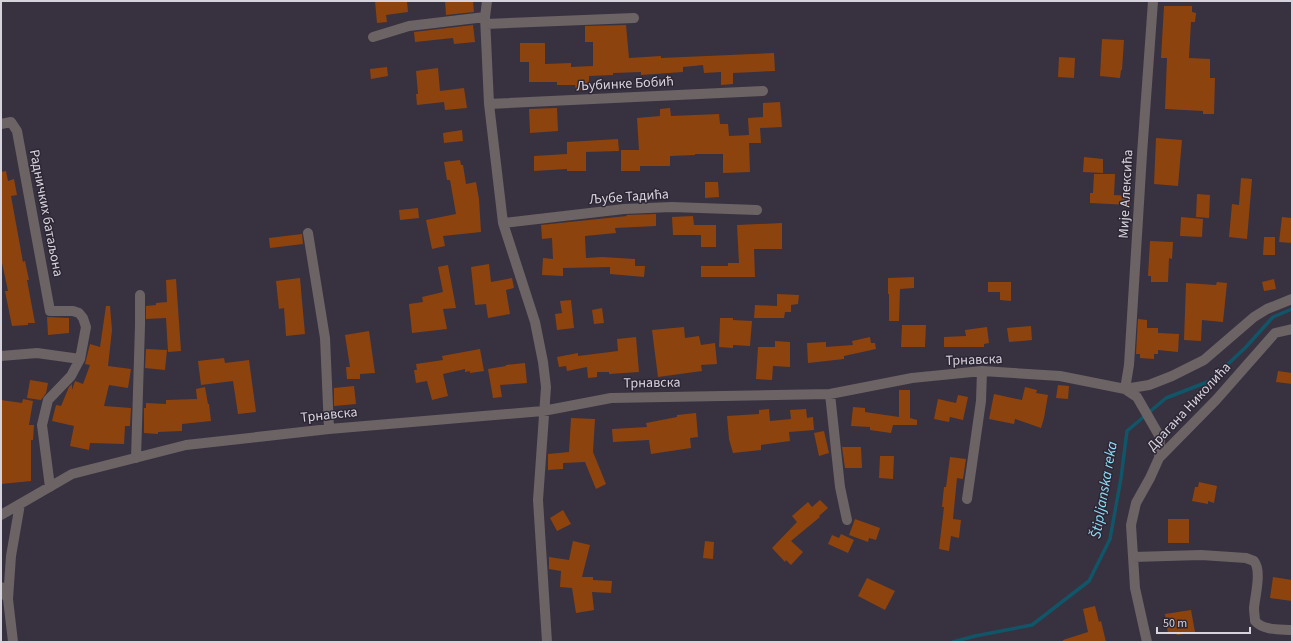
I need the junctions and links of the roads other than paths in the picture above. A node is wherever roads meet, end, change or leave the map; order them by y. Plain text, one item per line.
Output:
1 (487, 1) edge
2 (1153, 1) edge
3 (634, 18) dead end
4 (486, 21) junction
5 (373, 37) dead end
6 (763, 91) dead end
7 (489, 104) junction
8 (6, 123) edge
9 (757, 210) dead end
10 (503, 223) junction
11 (308, 233) dead end
12 (140, 295) dead end
13 (1292, 300) edge
14 (1292, 329) edge
15 (1, 356) edge
16 (80, 358) junction
17 (982, 371) junction
18 (1126, 388) junction
19 (830, 394) junction
20 (543, 411) junction
21 (329, 429) junction
22 (136, 458) junction
23 (1158, 458) junction
24 (50, 487) junction
25 (967, 499) dead end
26 (20, 504) junction
27 (1, 515) edge
28 (847, 520) dead end
29 (1134, 557) junction
30 (1, 587) edge
31 (8, 599) junction
32 (1292, 630) edge
33 (13, 642) edge
34 (547, 642) edge
35 (1148, 642) edge

1 - 4 street
2 - 18 street, Мије Алексића
3 - 4 street
4 - 5 street
4 - 7 street
6 - 7 street, Љубинке Бобић
7 - 10 street
8 - 16 street, Радничких батаљона
9 - 10 street, Љубе Тадића
10 - 20 street
11 - 21 street
12 - 22 street
13 - 18 street, Трнавска
14 - 23 street, Драгана Николића
15 - 16 street
16 - 24 street
17 - 18 street, Трнавска
17 - 19 street, Трнавска
17 - 25 street
18 - 23 street
19 - 20 street, Трнавска
19 - 28 street
20 - 21 street, Трнавска
20 - 34 street
21 - 22 street, Трнавска
22 - 24 street, Трнавска
23 - 29 street, Драгана Николића
24 - 26 street, Трнавска
26 - 27 street, Трнавска
26 - 31 street
29 - 32 street
29 - 35 street, Драгана Николића
30 - 31 street
31 - 33 street

